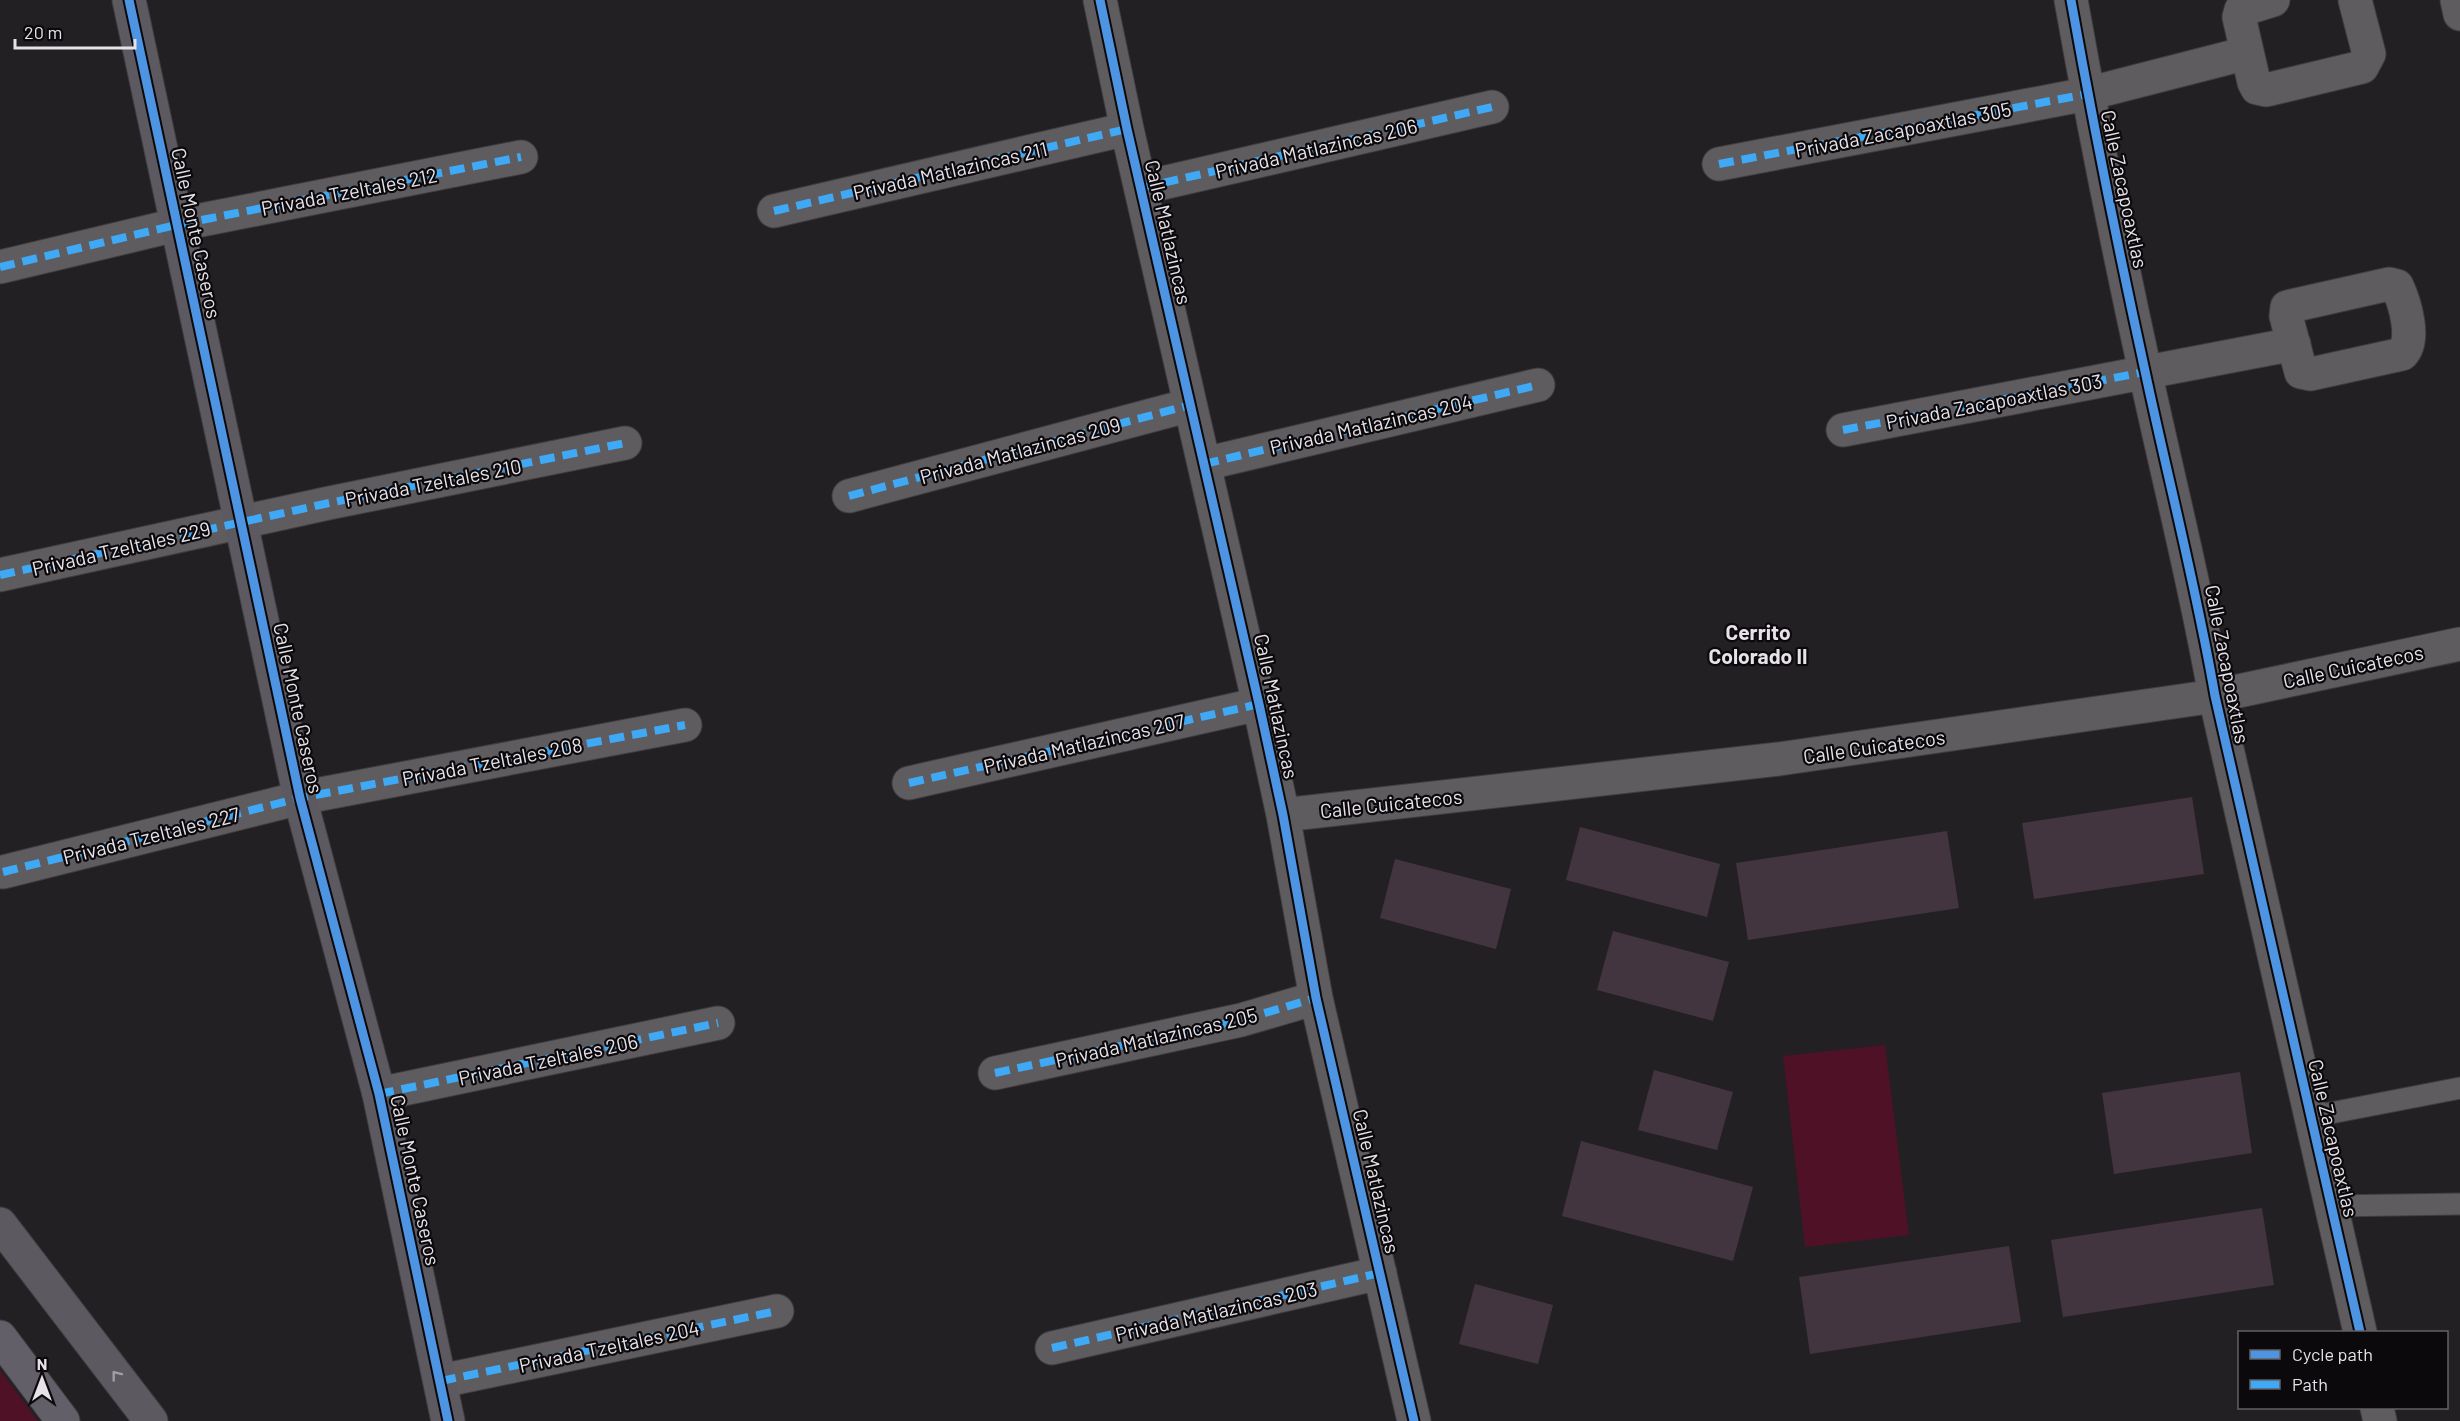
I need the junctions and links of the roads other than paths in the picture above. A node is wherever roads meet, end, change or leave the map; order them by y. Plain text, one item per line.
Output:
1 (129, 0) edge
2 (1100, 0) edge
3 (2071, 0) edge
4 (2273, 0) edge
5 (2355, 0) edge
6 (2457, 0) edge
7 (2460, 14) edge
8 (2247, 53) junction
9 (2087, 94) junction
10 (1492, 107) dead end
11 (1127, 129) junction
12 (521, 157) dead end
13 (1719, 164) dead end
14 (1141, 188) junction
15 (774, 212) dead end
16 (176, 225) junction
17 (0, 267) edge
18 (2294, 344) dead end
19 (2145, 372) junction
20 (1538, 385) dead end
21 (1190, 405) junction
22 (1842, 430) dead end
23 (625, 443) dead end
24 (1204, 464) junction
25 (849, 496) dead end
26 (241, 521) junction
27 (0, 575) edge
28 (2460, 644) edge
29 (2215, 696) junction
30 (1259, 704) junction
31 (685, 725) dead end
32 (909, 783) dead end
33 (300, 798) junction
34 (1282, 815) junction
35 (3, 872) dead end
36 (1316, 998) junction
37 (718, 1023) dead end
38 (995, 1073) dead end
39 (2460, 1088) edge
40 (379, 1094) junction
41 (2310, 1117) junction
42 (2460, 1204) edge
43 (2331, 1206) junction
44 (0, 1224) edge
45 (1380, 1274) junction
46 (777, 1311) dead end
47 (2360, 1331) edge
48 (0, 1337) edge
49 (1052, 1348) dead end
50 (441, 1381) junction
51 (63, 1421) edge
52 (152, 1421) edge
53 (448, 1421) edge
54 (1414, 1421) edge

1 - 16 street, Calle Monte Caseros
2 - 11 street, Calle Matlazincas
3 - 9 street, Calle Zacapoaxtlas
4 - 8 street
5 - 8 street
6 - 7 street
8 - 9 street, Privada Zacapoaxtlas 305
9 - 13 street, Privada Zacapoaxtlas 305
9 - 19 street, Calle Zacapoaxtlas
10 - 14 street, Privada Matlazincas 206
11 - 14 street, Calle Matlazincas
11 - 15 street, Privada Matlazincas 211
12 - 16 street, Privada Tzeltales 212
14 - 21 street, Calle Matlazincas
16 - 17 street, Privada Tzeltales 212
16 - 26 street, Calle Monte Caseros
18 - 19 street, Privada Zacapoaxtlas 303
19 - 22 street, Privada Zacapoaxtlas 303
19 - 29 street, Calle Zacapoaxtlas
20 - 24 street, Privada Matlazincas 204
21 - 24 street, Calle Matlazincas
21 - 25 street, Privada Matlazincas 209
23 - 26 street, Privada Tzeltales 210
24 - 30 street, Calle Matlazincas
26 - 27 street, Privada Tzeltales 229
26 - 33 street, Calle Monte Caseros
28 - 29 street, Calle Cuicatecos
29 - 34 street, Calle Cuicatecos
29 - 41 street, Calle Zacapoaxtlas
30 - 32 street, Privada Matlazincas 207
30 - 34 street, Calle Matlazincas
31 - 33 street, Privada Tzeltales 208
33 - 35 street, Privada Tzeltales 227
33 - 40 street, Calle Monte Caseros
34 - 36 street, Calle Matlazincas
36 - 38 street, Privada Matlazincas 205
36 - 45 street, Calle Matlazincas
37 - 40 street, Privada Tzeltales 206
39 - 41 lane
40 - 50 street, Calle Monte Caseros
41 - 43 street, Calle Zacapoaxtlas
42 - 43 lane
43 - 47 street, Calle Zacapoaxtlas
52 -> 44 street
45 - 49 street, Privada Matlazincas 203
45 - 54 street, Calle Matlazincas
46 - 50 street, Privada Tzeltales 204
48 - 51 main road
50 - 53 street, Calle Monte Caseros

